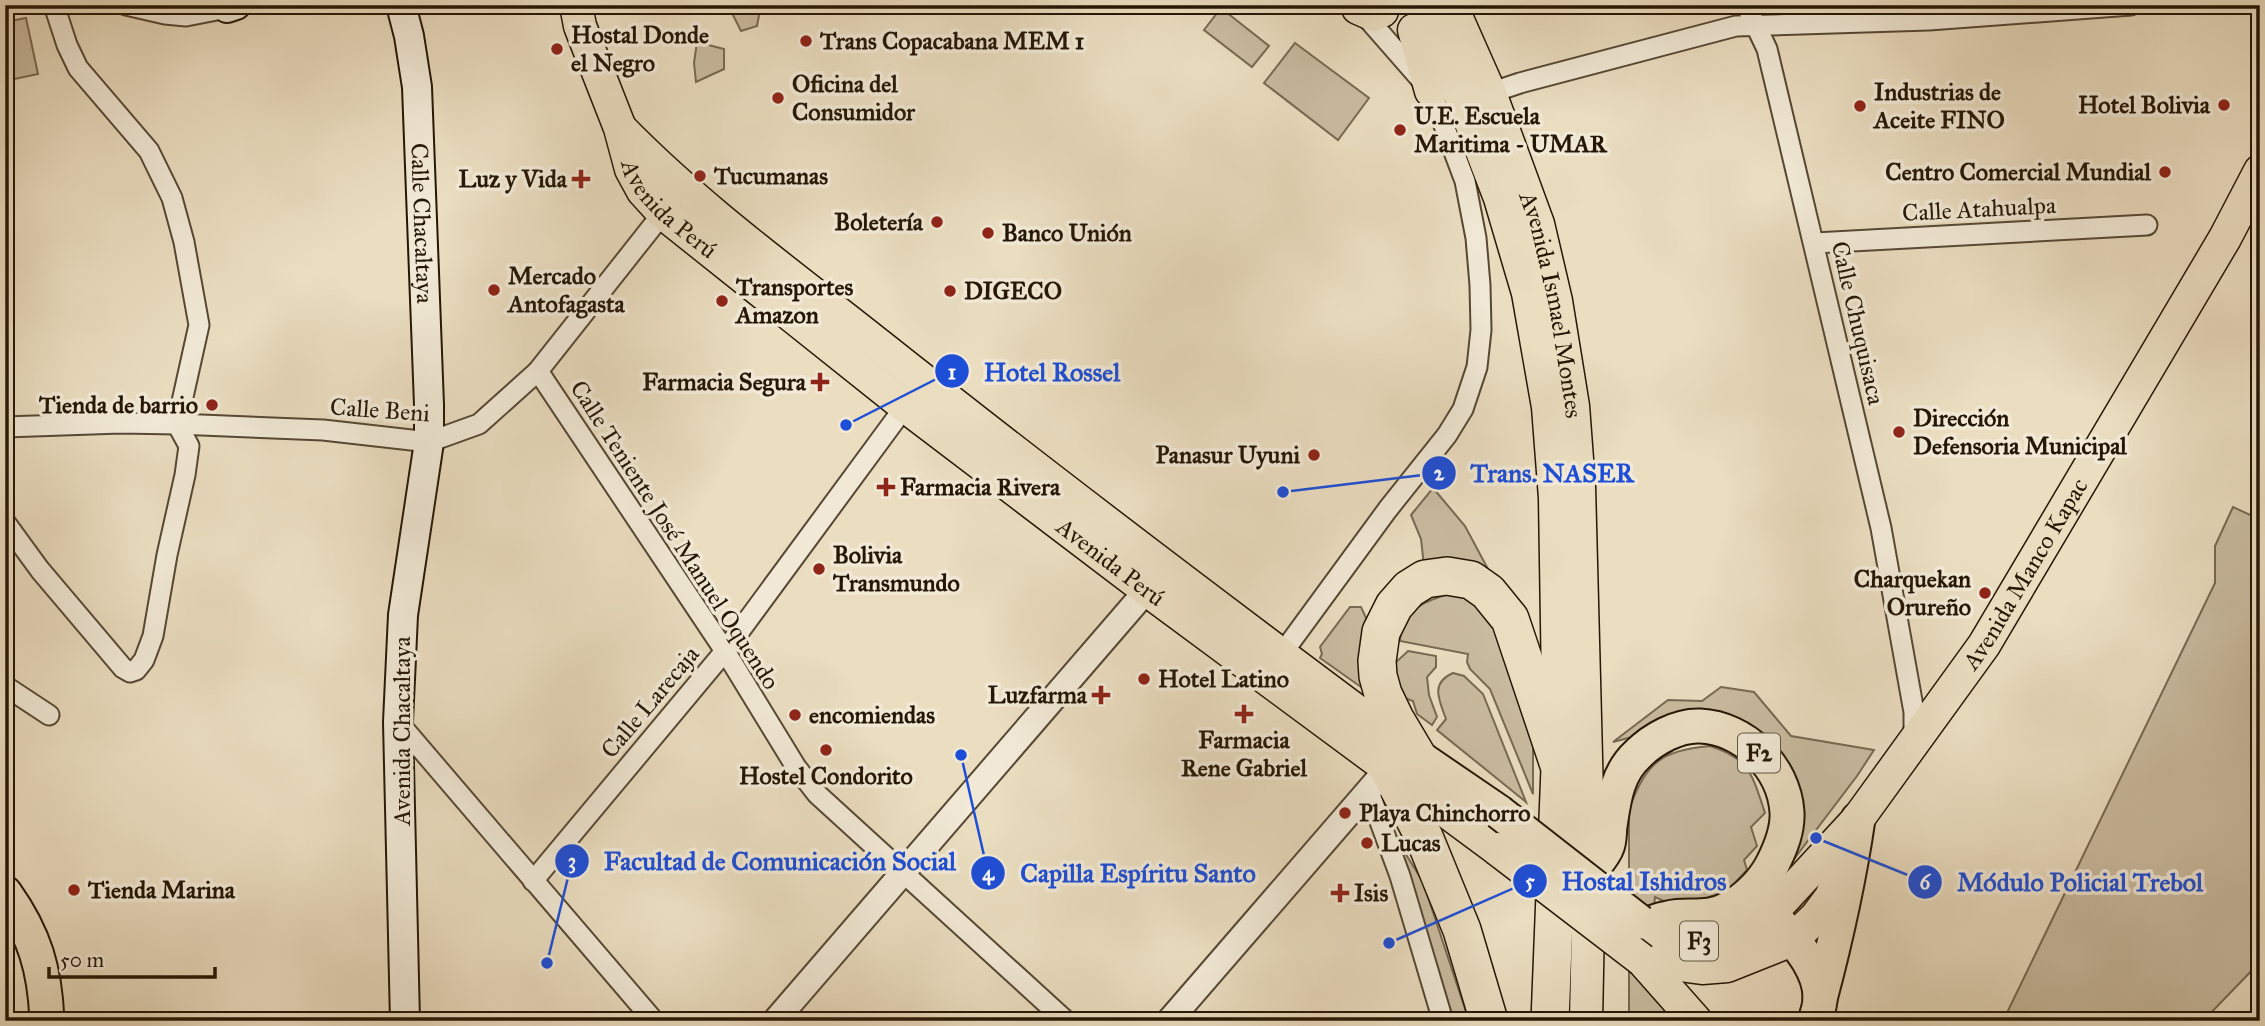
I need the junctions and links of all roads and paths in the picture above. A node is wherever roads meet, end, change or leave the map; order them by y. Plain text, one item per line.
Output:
1 (54, 5) edge
2 (126, 5) edge
3 (401, 5) edge
4 (1406, 5) edge
5 (1421, 5) edge
6 (1451, 5) edge
7 (1746, 5) edge
8 (2131, 5) edge
9 (230, 6) edge
10 (1366, 6) edge
11 (582, 12) edge
12 (1756, 26) junction
13 (1431, 91) junction
14 (1490, 93) junction
15 (2260, 171) edge
16 (675, 203) junction
17 (2147, 225) dead end
18 (1815, 243) junction
19 (538, 371) junction
20 (924, 381) junction
21 (905, 406) junction
22 (177, 424) junction
23 (5, 428) edge
24 (429, 442) junction
25 (5, 522) edge
26 (1157, 579) junction
27 (725, 651) junction
28 (1273, 666) junction
29 (5, 686) edge
30 (49, 715) dead end
31 (398, 722) junction
32 (1914, 740) junction
33 (1560, 768) junction
34 (1391, 772) junction
35 (1858, 820) junction
36 (904, 872) junction
37 (1589, 873) junction
38 (533, 881) junction
39 (5, 893) edge
40 (1771, 913) junction
41 (1644, 923) junction
42 (1792, 940) junction
43 (1642, 960) junction
44 (1817, 1010) edge
45 (47, 1021) edge
46 (405, 1021) edge
47 (654, 1021) edge
48 (775, 1021) edge
49 (1066, 1021) edge
50 (1169, 1021) edge
51 (1443, 1021) edge
52 (1489, 1021) edge
53 (1550, 1021) edge
54 (1586, 1021) edge
55 (1696, 1021) edge

1 - 22 street
2 - 9 street
3 - 24 main road, Calle Chacaltaya
4 - 13 main road
5 - 33 main road, Avenida Ismael Montes
6 - 14 main road, Avenida Ismael Montes
7 - 12 street, Calle Chuquisaca
8 - 12 street
10 - 13 street
11 - 16 main road, Avenida Perú
12 - 14 street
12 - 18 street, Calle Chuquisaca
13 - 28 street
14 - 37 main road, Avenida Ismael Montes
15 - 32 main road, Avenida Manco Kapac
16 - 19 street, Calle Beni
16 - 20 main road, Avenida Perú
16 - 21 main road, Avenida Perú
17 - 18 street, Calle Atahualpa
18 - 32 street, Calle Chuquisaca
19 - 24 street, Calle Beni
19 - 27 street, Calle Teniente José Manuel Oquendo
20 - 21 street, Calle Larecaja
20 - 26 main road, Avenida Perú
21 - 26 main road, Avenida Perú
21 - 27 street, Calle Larecaja
22 - 23 street, Calle Beni
22 - 24 street, Calle Beni
22 - 25 street
24 - 31 main road, Avenida Chacaltaya
26 - 28 main road, Avenida Perú
26 - 36 street
27 - 36 street, Calle Teniente José Manuel Oquendo
27 - 38 street, Calle Larecaja
28 - 34 main road, Avenida Perú
29 - 30 street
31 - 38 street
31 - 46 main road, Avenida Chacaltaya
32 - 35 main road, Avenida Manco Kapac
33 - 34 highway
33 - 53 highway
34 - 41 highway, Avenida Perú / F3, bridge
34 - 43 main road, Avenida Perú, bridge
34 - 50 street
34 - 51 street
34 - 52 highway
35 - 40 main road, Avenida Manco Kapac
35 - 42 main road, Avenida Manco Kapac
35 - 44 highway
36 - 48 street
36 - 49 street, Calle Teniente José Manuel Oquendo
37 - 41 highway, F2
37 - 54 main road, Avenida Ismael Montes
38 - 47 street
39 - 45 highway
40 - 41 highway, Avenida Manco Kapac / F3
40 - 42 highway
42 - 43 main road, Avenida Manco Kapac
42 - 44 highway
43 - 55 main road, Avenida Perú

